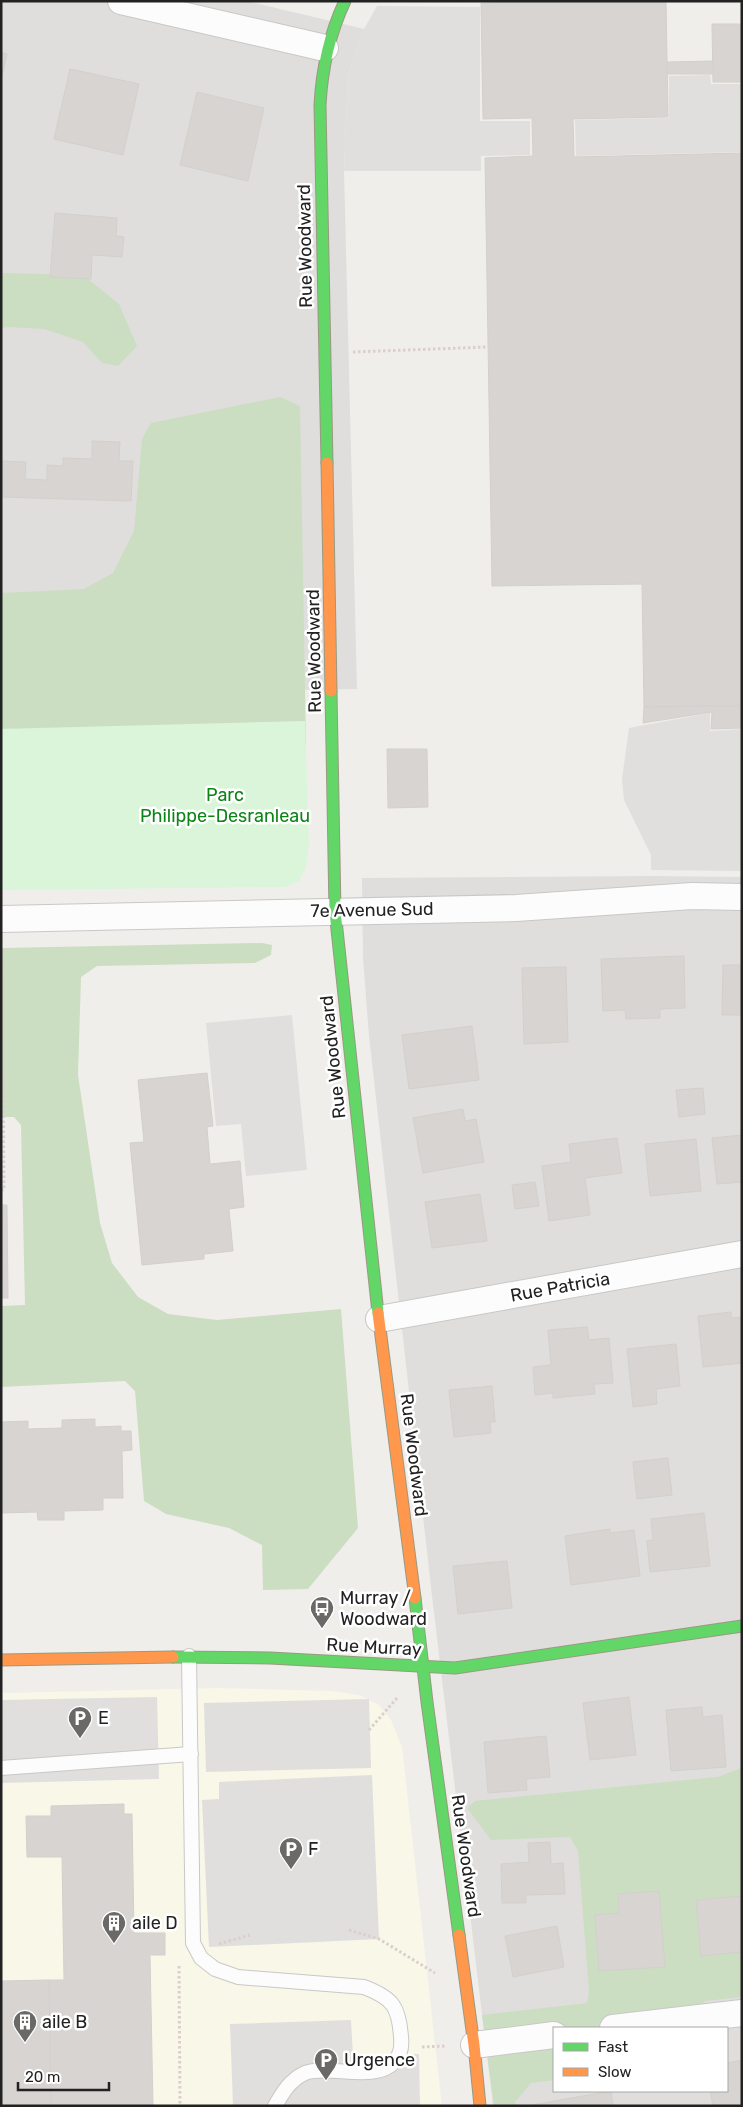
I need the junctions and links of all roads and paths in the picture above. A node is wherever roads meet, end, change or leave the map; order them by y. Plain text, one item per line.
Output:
1 (121, 1) edge
2 (345, 1) edge
3 (325, 48) junction
4 (488, 347) dead end
5 (325, 353) junction
6 (742, 897) edge
7 (335, 911) junction
8 (2, 919) edge
9 (1, 1190) edge
10 (742, 1254) edge
11 (379, 1319) junction
12 (742, 1626) edge
13 (190, 1656) junction
14 (1, 1660) edge
15 (423, 1668) junction
16 (191, 1754) junction
17 (1, 1768) edge
18 (349, 1930) dead end
19 (250, 1935) dead end
20 (198, 1952) junction
21 (467, 1993) junction
22 (742, 2012) edge
23 (620, 2027) edge
24 (553, 2035) edge
25 (474, 2045) junction
26 (402, 2048) junction
27 (180, 2106) edge
28 (275, 2106) edge
29 (480, 2106) edge

1 - 3 street
2 - 3 street, Rue Woodward
3 - 5 street, Rue Woodward
4 - 5 path
5 - 7 street, Rue Woodward
6 - 7 street, 7e Avenue Sud
7 - 8 street, 7e Avenue Sud
7 - 11 street, Rue Woodward
8 - 9 path
10 - 11 street, Rue Patricia
11 - 15 street, Rue Woodward
12 - 15 street, Rue Murray
13 - 14 street, Rue Murray
13 - 15 street, Rue Murray
13 - 16 lane
15 - 21 street, Rue Woodward
16 - 17 lane
16 - 20 lane
18 - 21 path
19 - 20 path
20 - 26 lane
20 - 27 path
21 - 25 street, Rue Woodward
22 - 23 street
24 - 25 street
25 - 26 path
25 - 29 street, Rue Woodward
26 - 28 lane

